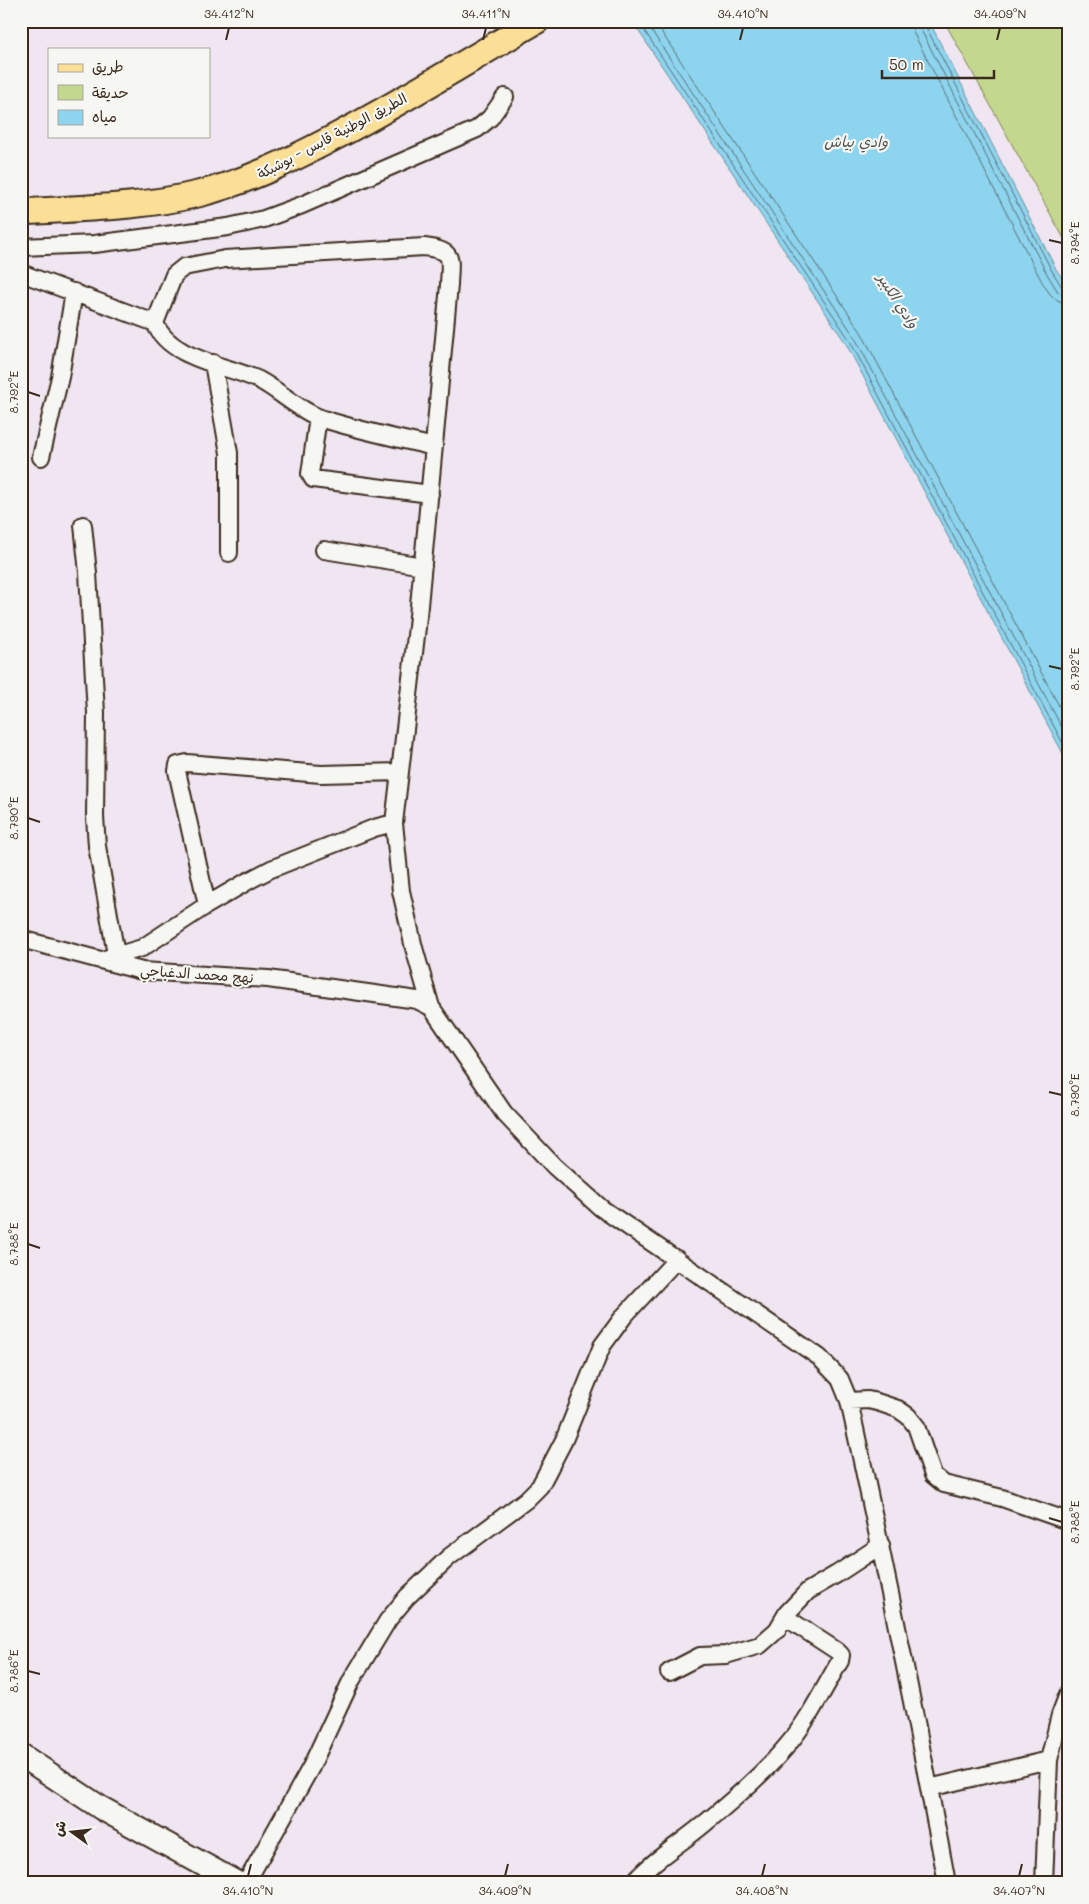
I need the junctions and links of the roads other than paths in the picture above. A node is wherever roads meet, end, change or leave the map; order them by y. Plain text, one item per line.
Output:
1 (536, 21) edge
2 (505, 96) dead end
3 (21, 212) edge
4 (21, 247) edge
5 (21, 273) edge
6 (74, 292) junction
7 (155, 323) junction
8 (213, 363) junction
9 (318, 417) junction
10 (434, 447) junction
11 (41, 457) dead end
12 (430, 494) junction
13 (83, 525) dead end
14 (324, 550) dead end
15 (229, 553) dead end
16 (423, 566) junction
17 (400, 772) junction
18 (394, 823) junction
19 (206, 905) junction
20 (21, 939) edge
21 (108, 958) junction
22 (431, 1007) junction
23 (677, 1259) junction
24 (848, 1401) junction
25 (1068, 1521) edge
26 (881, 1545) junction
27 (785, 1617) junction
28 (669, 1672) dead end
29 (1068, 1694) edge
30 (21, 1755) edge
31 (1049, 1760) junction
32 (929, 1788) junction
33 (237, 1883) edge
34 (246, 1883) edge
35 (633, 1883) edge
36 (947, 1883) edge
37 (1044, 1883) edge

1 - 3 main road, الطريق الوطنية قابس - بوشبكة
2 - 4 street
5 - 6 street
6 - 7 street
6 - 11 street
7 - 8 street
7 - 10 street
8 - 9 street
8 - 15 street
9 - 10 street
9 - 12 street
10 - 12 street
12 - 16 street
13 - 21 street
14 - 16 street
16 - 17 street
17 - 18 street
17 - 19 street
18 - 19 street
18 - 22 street
19 - 21 street
20 - 21 street, نهج محمد الدغباجي
21 - 22 street, نهج محمد الدغباجي
22 - 23 street
23 - 24 street
23 - 34 street
24 - 25 street
24 - 26 street
26 - 27 street
26 - 32 street
27 - 28 street
27 - 35 street
29 - 31 street
30 - 33 street
31 - 32 street
31 - 37 street
32 - 36 street

